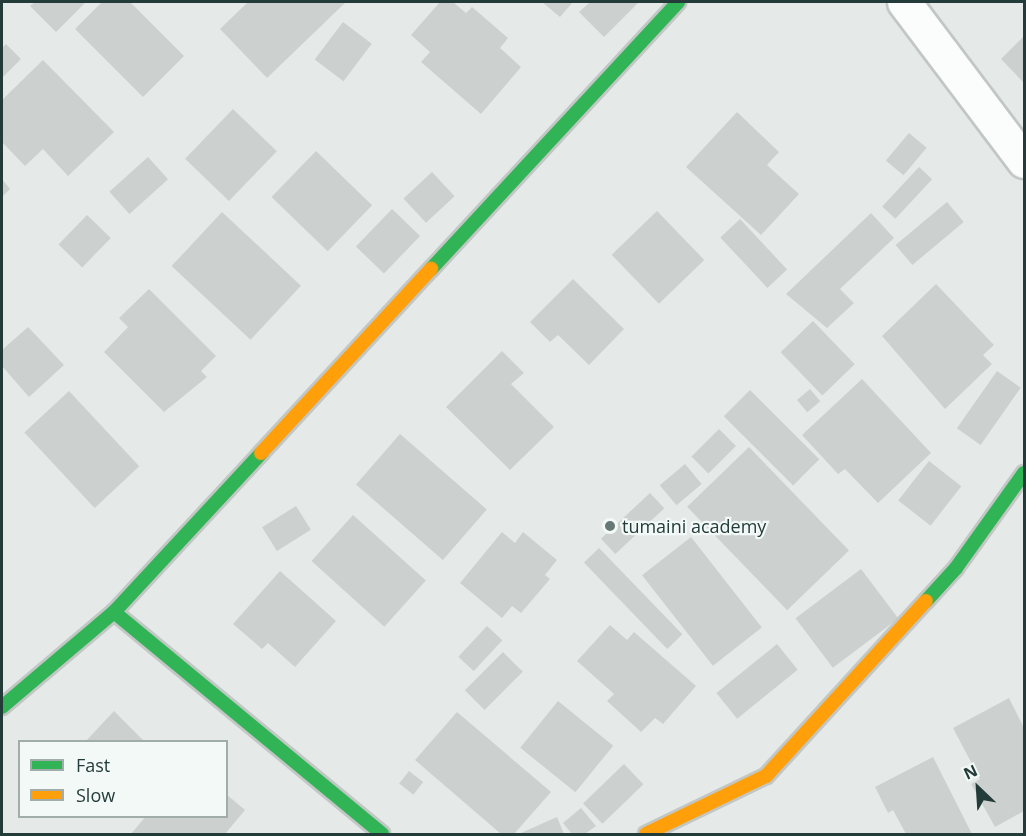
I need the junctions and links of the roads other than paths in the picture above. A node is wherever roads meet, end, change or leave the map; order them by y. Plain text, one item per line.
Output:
1 (678, 2) edge
2 (904, 2) edge
3 (1024, 161) edge
4 (1024, 473) edge
5 (114, 612) junction
6 (2, 707) edge
7 (382, 834) edge
8 (646, 834) edge

1 - 5 street
2 - 3 street
4 - 8 street
5 - 6 street
5 - 7 street

